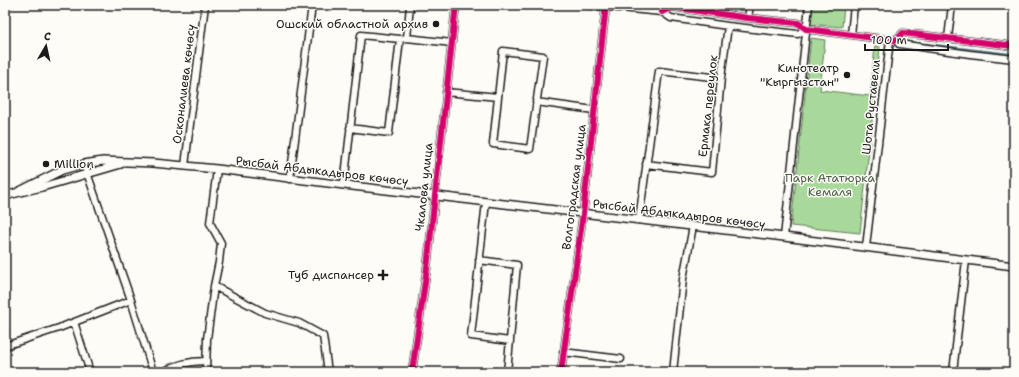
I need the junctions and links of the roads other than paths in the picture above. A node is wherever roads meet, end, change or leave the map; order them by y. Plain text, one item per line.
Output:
1 (205, 5) edge
2 (312, 5) edge
3 (410, 5) edge
4 (456, 5) edge
5 (588, 5) edge
6 (750, 5) edge
7 (809, 5) edge
8 (854, 5) edge
9 (952, 5) edge
10 (606, 6) edge
11 (662, 12) junction
12 (748, 18) junction
13 (728, 26) junction
14 (806, 29) junction
15 (851, 35) junction
16 (407, 38) junction
17 (948, 38) junction
18 (400, 39) junction
19 (893, 40) junction
20 (452, 43) junction
21 (1014, 46) edge
22 (1014, 59) edge
23 (721, 78) junction
24 (446, 92) junction
25 (498, 97) junction
26 (536, 102) junction
27 (594, 110) junction
28 (350, 128) junction
29 (127, 162) junction
30 (84, 164) junction
31 (646, 164) junction
32 (186, 166) junction
33 (217, 169) junction
34 (87, 174) junction
35 (290, 179) junction
36 (344, 186) junction
37 (16, 193) junction
38 (5, 196) edge
39 (435, 196) junction
40 (486, 202) junction
41 (583, 214) junction
42 (640, 220) junction
43 (693, 226) junction
44 (784, 237) junction
45 (866, 247) junction
46 (479, 260) junction
47 (966, 260) junction
48 (1014, 266) edge
49 (214, 286) junction
50 (131, 300) junction
51 (74, 322) junction
52 (510, 341) junction
53 (5, 346) edge
54 (563, 352) junction
55 (621, 360) dead end
56 (206, 361) junction
57 (90, 372) edge
58 (153, 372) edge
59 (163, 372) edge
60 (206, 372) edge
61 (328, 372) edge
62 (412, 372) edge
63 (507, 372) edge
64 (561, 372) edge
65 (673, 372) edge
66 (953, 372) edge

1 - 32 street, Осконалиева көчөсү
2 - 35 street
3 - 16 street
4 - 20 street, Чкалова улица
5 - 10 street
6 - 12 street
7 - 14 street
8 - 15 street
9 - 17 street
10 - 11 street
10 - 27 street, Волгоградская улица
11 - 12 street
11 - 13 street
12 - 14 street
13 - 14 street
13 - 23 street, Ермака переулок
14 - 15 street
14 - 44 street
15 - 19 street
16 - 18 street
16 - 20 street
17 - 19 street
17 - 21 street
18 - 28 street
18 - 28 street
19 - 22 street
19 - 45 street, Шота Руставели
20 - 24 street, Чкалова улица
23 - 31 street
23 - 31 street, Ермака переулок
24 - 25 street
24 - 39 street, Чкалова улица
25 - 26 street
25 - 26 street
26 - 27 street
27 - 41 street, Волгоградская улица
28 - 36 street
29 - 30 main road, Рысбай Абдыкадыров көчөсү
29 - 32 main road, Рысбай Абдыкадыров көчөсү
29 - 34 main road, Рысбай Абдыкадыров көчөсү
30 - 34 street
30 - 37 main road, Рысбай Абдыкадыров көчөсү
31 - 42 street
32 - 33 main road, Рысбай Абдыкадыров көчөсү
33 - 35 main road, Рысбай Абдыкадыров көчөсү
33 - 49 street
34 - 37 main road, Рысбай Абдыкадыров көчөсү
34 - 50 street
35 - 36 main road, Рысбай Абдыкадыров көчөсү
36 - 39 main road, Рысбай Абдыкадыров көчөсү
37 - 38 main road, Рысбай Абдыкадыров көчөсү
39 - 40 main road, Рысбай Абдыкадыров көчөсү
39 - 62 street, Чкалова улица
40 - 41 main road, Рысбай Абдыкадыров көчөсү
40 - 46 street
41 - 42 main road, Рысбай Абдыкадыров көчөсү
41 - 54 street, Волгоградская улица
42 - 43 main road, Рысбай Абдыкадыров көчөсү
43 - 44 main road, Рысбай Абдыкадыров көчөсү
43 - 65 street
44 - 45 main road, Рысбай Абдыкадыров көчөсү
45 - 47 main road, Рысбай Абдыкадыров көчөсү
46 - 52 street
46 - 52 street
47 - 48 main road, Рысбай Абдыкадыров көчөсү
47 - 66 street
49 - 56 street
49 - 61 street
50 - 51 street
50 - 58 street
51 - 53 street
51 - 57 street
52 - 63 street
54 - 55 street
54 - 64 street, Волгоградская улица
56 - 59 street
56 - 60 street

